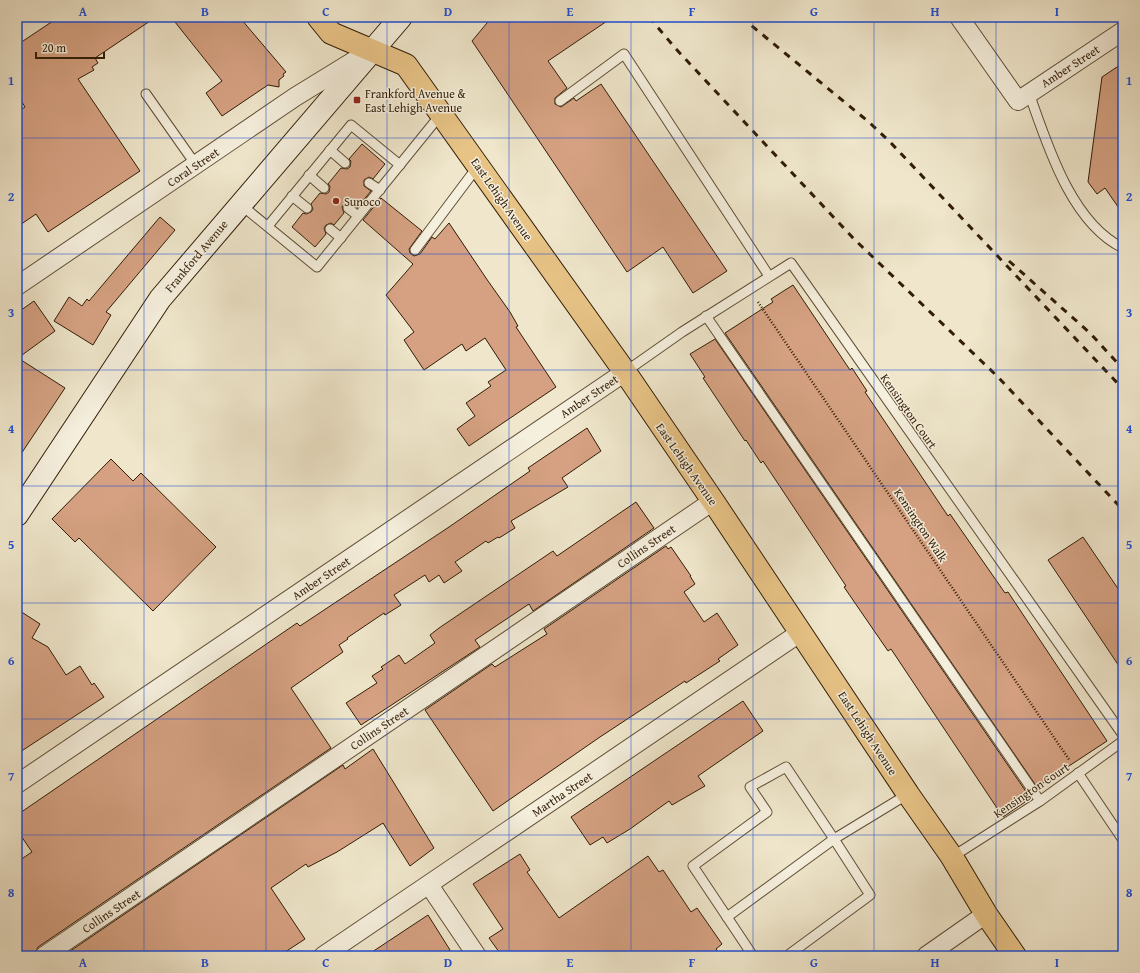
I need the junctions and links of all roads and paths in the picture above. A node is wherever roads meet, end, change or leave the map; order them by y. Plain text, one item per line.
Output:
1 (318, 17) edge
2 (401, 17) edge
3 (960, 17) edge
4 (1123, 31) edge
5 (371, 50) junction
6 (146, 94) dead end
7 (1024, 97) junction
8 (560, 101) dead end
9 (441, 114) junction
10 (330, 150) junction
11 (345, 163) dead end
12 (196, 165) junction
13 (400, 165) junction
14 (479, 166) junction
15 (309, 176) junction
16 (369, 183) dead end
17 (324, 188) dead end
18 (380, 190) junction
19 (292, 196) junction
20 (240, 204) junction
21 (307, 208) dead end
22 (348, 208) dead end
23 (358, 216) junction
24 (268, 226) junction
25 (330, 229) dead end
26 (340, 238) junction
27 (1123, 248) edge
28 (415, 250) dead end
29 (769, 276) junction
30 (17, 286) edge
31 (749, 288) junction
32 (706, 316) junction
33 (625, 372) junction
34 (713, 501) junction
35 (17, 515) edge
36 (801, 632) junction
37 (1123, 735) edge
38 (1123, 741) edge
39 (1078, 773) junction
40 (17, 784) edge
41 (908, 794) junction
42 (1040, 801) junction
43 (834, 839) junction
44 (1123, 840) edge
45 (952, 857) junction
46 (429, 885) junction
47 (986, 914) junction
48 (727, 918) junction
49 (44, 956) edge
50 (323, 956) edge
51 (477, 956) edge
52 (753, 956) edge
53 (787, 956) edge
54 (926, 956) edge
55 (1015, 956) edge

1 - 5 main road, East Lehigh Avenue
2 - 5 main road, Frankford Avenue
3 - 7 street
4 - 7 street, Amber Street
5 - 9 main road, East Lehigh Avenue
5 - 12 street, Coral Street
5 - 20 main road, Frankford Avenue
6 - 12 lane
7 - 27 lane
8 - 29 lane
9 - 13 lane
9 - 14 main road, East Lehigh Avenue
10 - 11 lane
10 - 13 lane
10 - 15 lane
12 - 30 street, Coral Street
13 - 18 lane
14 - 28 lane
14 - 33 main road, East Lehigh Avenue
15 - 17 lane
15 - 19 lane
16 - 18 lane
18 - 23 lane
19 - 21 lane
19 - 24 lane
20 - 24 lane
20 - 35 main road, Frankford Avenue
22 - 23 lane
23 - 26 lane
24 - 26 lane
25 - 26 lane
29 - 31 lane, Kensington Court
29 - 37 lane, Kensington Court
31 - 32 lane, Kensington Court
31 - 39 path, Kensington Walk
32 - 33 lane, Kensington Court
32 - 42 lane
33 - 34 main road, East Lehigh Avenue
33 - 40 street, Amber Street
34 - 36 main road, East Lehigh Avenue
34 - 49 street, Collins Street
36 - 41 main road, East Lehigh Avenue
36 - 46 street, Martha Street
38 - 39 lane, Kensington Court
39 - 42 lane, Kensington Court
39 - 44 lane
41 - 43 lane
41 - 45 main road, East Lehigh Avenue
42 - 45 lane, Kensington Court
43 - 48 lane
43 - 48 lane
43 - 53 lane
45 - 47 main road, East Lehigh Avenue
46 - 50 street, Martha Street
46 - 51 street
47 - 54 street
47 - 55 main road, East Lehigh Avenue
48 - 52 lane

